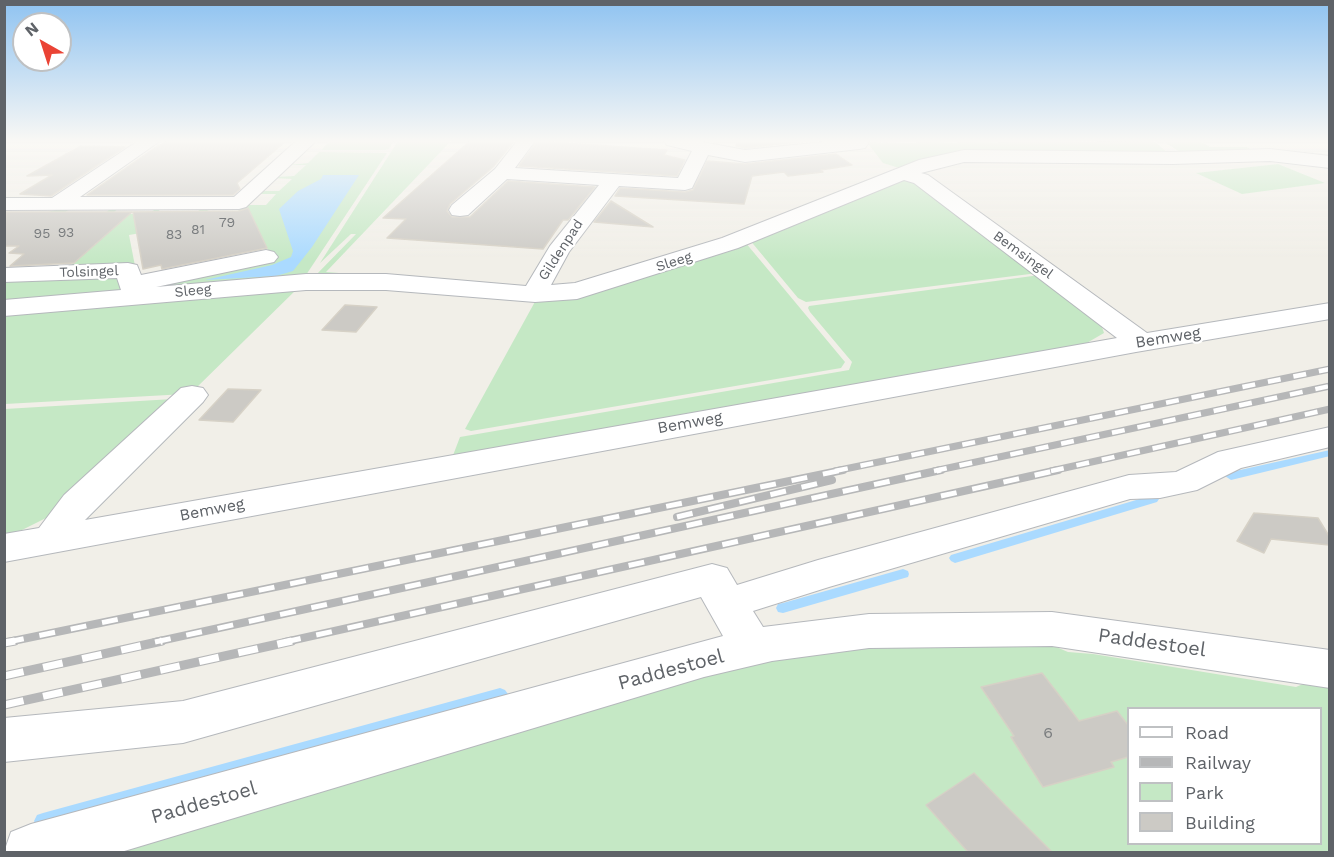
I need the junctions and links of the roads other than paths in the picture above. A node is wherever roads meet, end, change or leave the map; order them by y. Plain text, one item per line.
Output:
1 (91, 181) edge
2 (263, 181) edge
3 (492, 181) edge
4 (613, 181) edge
5 (632, 181) edge
6 (686, 181) edge
7 (883, 181) edge
8 (924, 181) edge
9 (4, 204) edge
10 (57, 204) junction
11 (460, 210) dead end
12 (4, 223) edge
13 (266, 257) dead end
14 (4, 275) edge
15 (535, 294) junction
16 (4, 308) edge
17 (1329, 311) edge
18 (1141, 342) junction
19 (192, 395) dead end
20 (1329, 437) edge
21 (51, 540) junction
22 (4, 548) edge
23 (726, 604) junction
24 (752, 648) junction
25 (1329, 669) edge
26 (4, 740) edge
27 (31, 852) edge

1 - 10 street
2 - 10 street
3 - 11 street
4 - 15 street, Gildenpad
5 - 6 street
7 - 15 street, Sleeg
8 - 18 street, Bemsingel
9 - 10 street
10 - 12 street
13 - 14 street, Tolsingel
15 - 16 street, Sleeg
17 - 18 street, Bemweg
18 - 21 street, Bemweg
19 - 21 street
20 - 23 street
21 - 22 street, Bemweg
23 - 24 street
23 - 26 street
24 - 25 street, Paddestoel
24 - 27 street, Paddestoel

